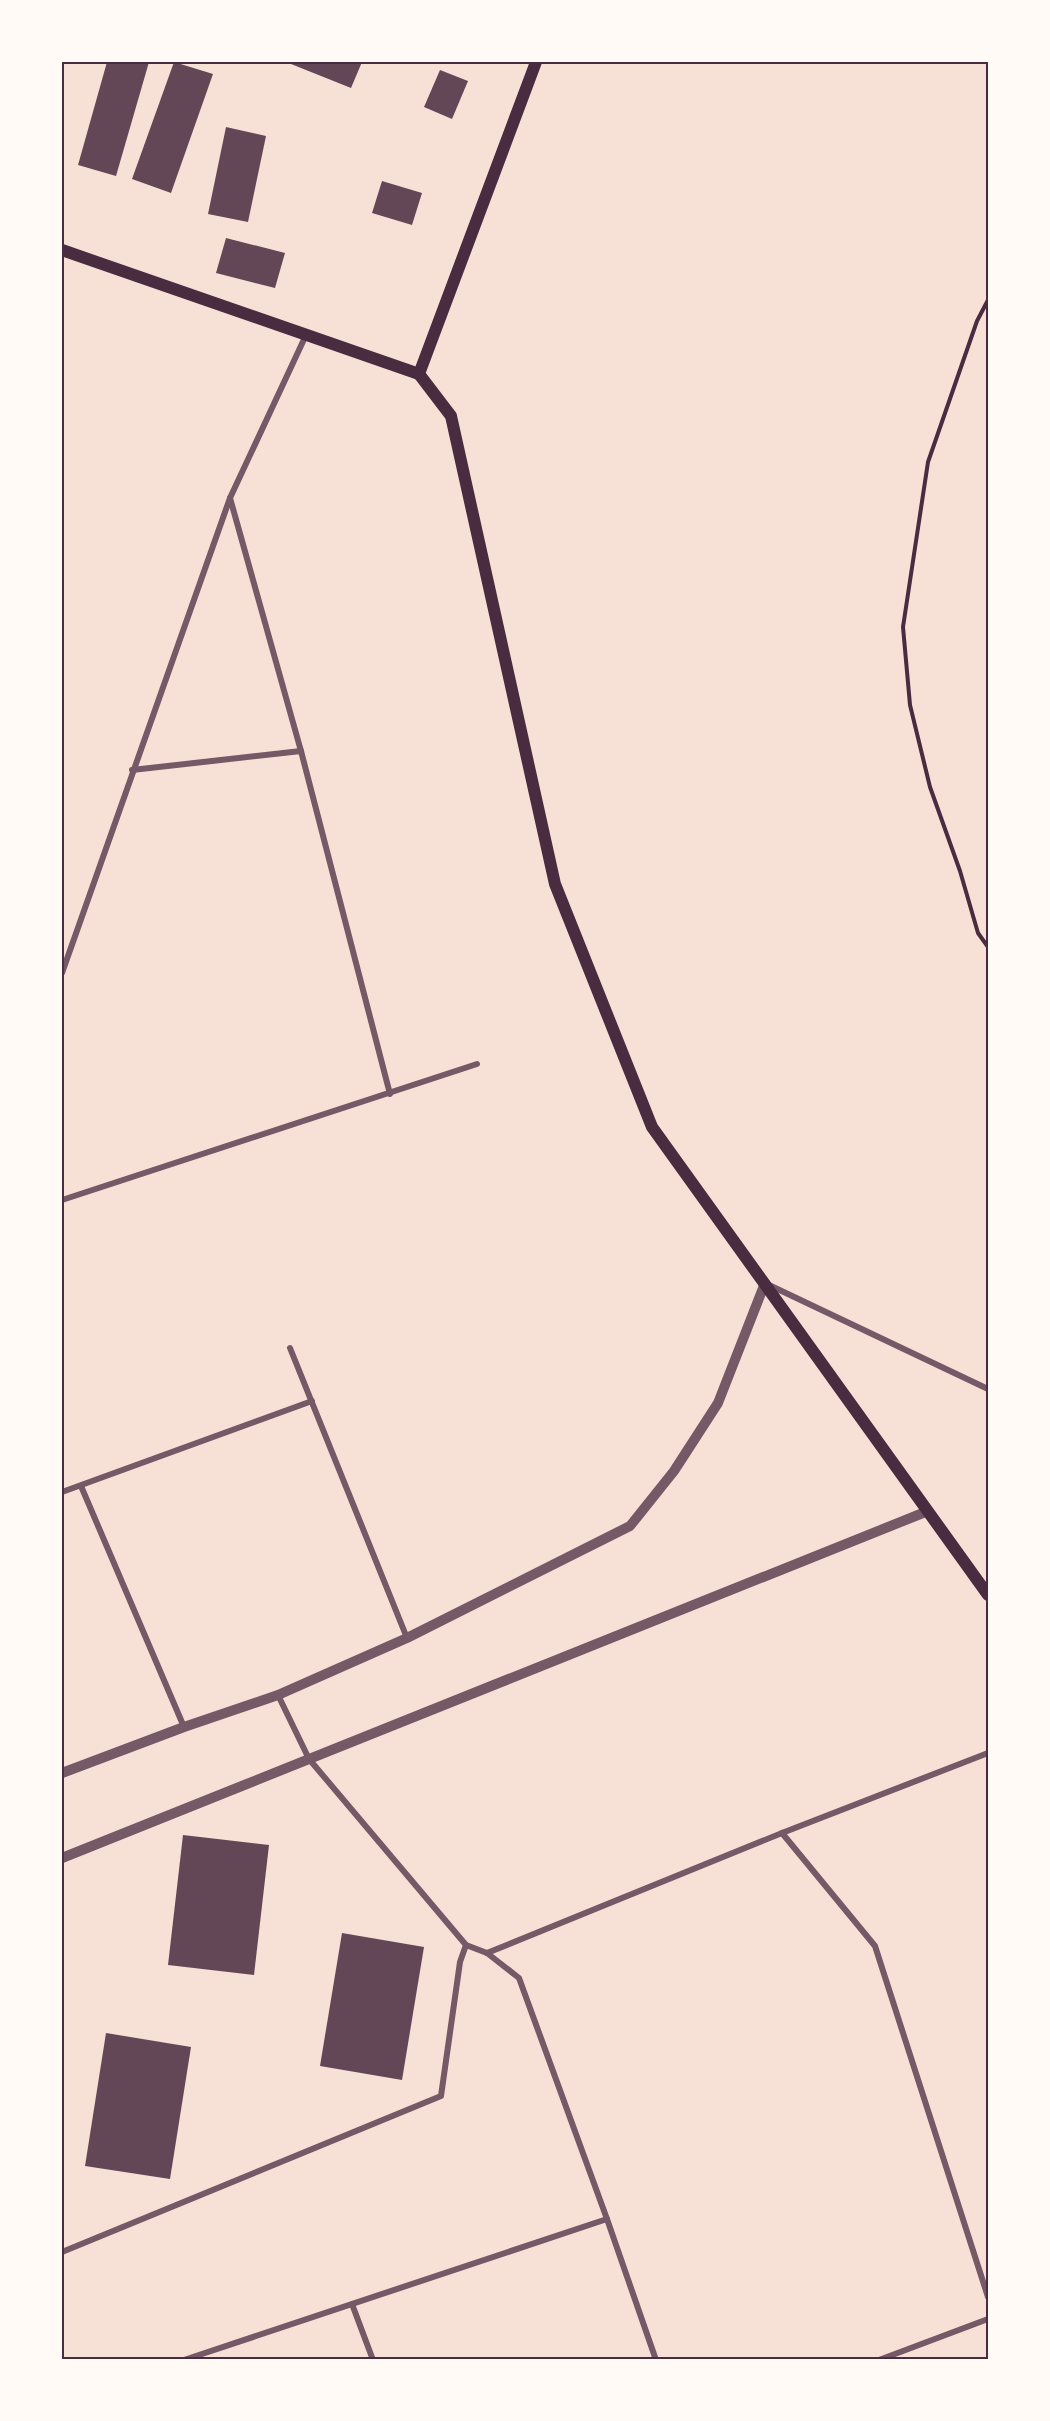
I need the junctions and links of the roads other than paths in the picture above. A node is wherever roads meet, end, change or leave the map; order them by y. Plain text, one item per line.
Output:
1 (536, 62) edge
2 (62, 250) edge
3 (306, 335) junction
4 (419, 374) junction
5 (230, 498) junction
6 (301, 751) junction
7 (132, 770) junction
8 (62, 973) edge
9 (477, 1064) dead end
10 (390, 1094) junction
11 (62, 1194) edge
12 (70, 1197) junction
13 (62, 1200) edge
14 (765, 1283) junction
15 (290, 1348) dead end
16 (988, 1389) edge
17 (312, 1401) junction
18 (81, 1486) junction
19 (62, 1492) edge
20 (928, 1511) junction
21 (988, 1594) edge
22 (407, 1638) junction
23 (278, 1695) junction
24 (184, 1727) junction
25 (988, 1753) edge
26 (309, 1759) junction
27 (62, 1773) edge
28 (782, 1833) junction
29 (62, 1857) edge
30 (466, 1945) junction
31 (487, 1953) junction
32 (607, 2219) junction
33 (62, 2252) edge
34 (988, 2297) edge
35 (351, 2304) junction
36 (988, 2319) edge
37 (184, 2360) edge
38 (373, 2360) edge
39 (656, 2360) edge
40 (879, 2360) edge

1 - 4 main road
2 - 3 main road
3 - 4 main road
3 - 5 street
4 - 14 main road
5 - 6 street
5 - 7 street
6 - 7 street
6 - 10 street
7 - 8 street
9 - 10 street
10 - 12 street
11 - 12 street
12 - 13 street
14 - 16 street
14 - 20 main road
14 - 22 street
15 - 17 street
17 - 18 street
17 - 22 street
18 - 19 street
18 - 24 street
20 - 21 main road
20 - 26 street
22 - 23 street
23 - 24 street
23 - 26 street
24 - 27 street
25 - 28 street
26 - 29 street
26 - 30 street
28 - 31 street
28 - 34 street
30 - 31 street
30 - 33 street
31 - 32 street
32 - 35 street
32 - 39 street
35 - 37 street
35 - 38 street
36 - 40 street

